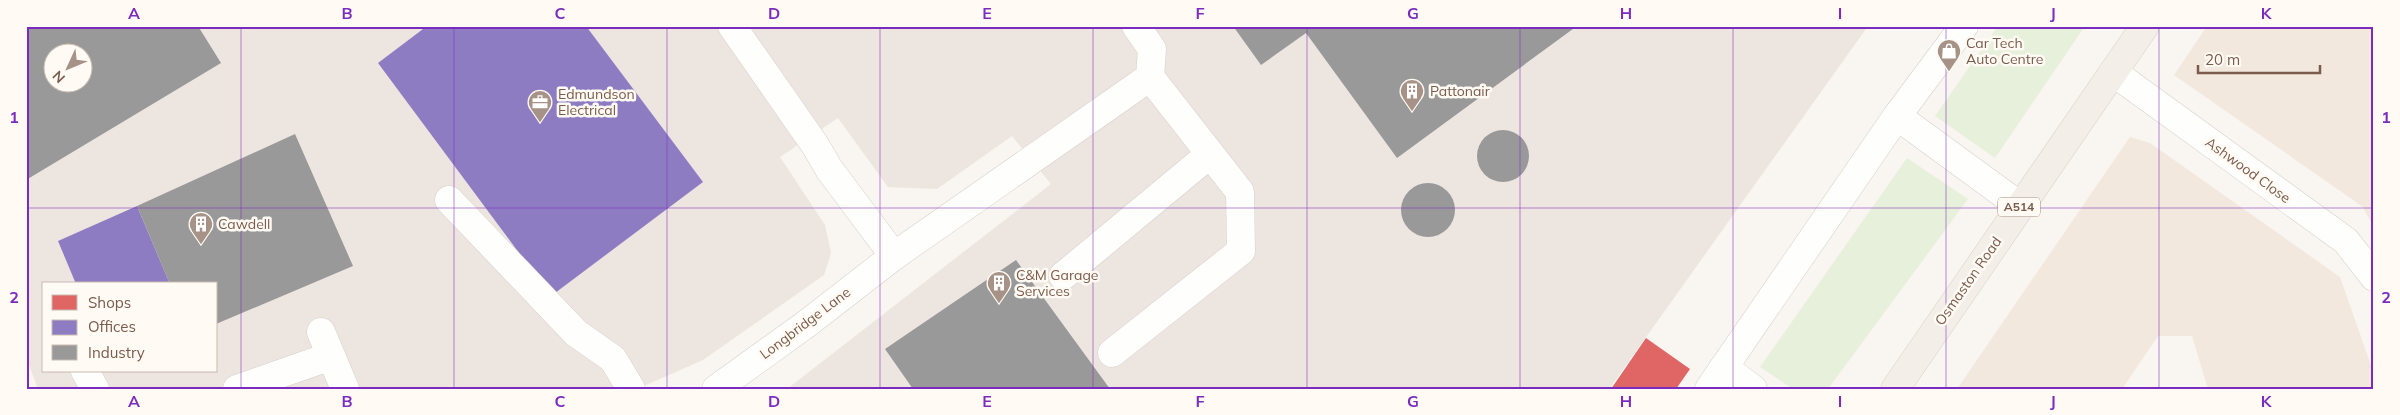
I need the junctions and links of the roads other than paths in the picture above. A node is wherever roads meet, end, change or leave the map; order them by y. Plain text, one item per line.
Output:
1 (732, 26) edge
2 (1136, 26) edge
3 (1964, 26) edge
4 (2145, 26) edge
5 (2113, 72) junction
6 (1150, 76) junction
7 (1897, 116) junction
8 (1210, 154) junction
9 (449, 200) dead end
10 (2020, 206) junction
11 (894, 256) junction
12 (1063, 276) dead end
13 (2374, 277) edge
14 (1112, 352) dead end
15 (86, 372) edge
16 (1716, 378) edge
17 (95, 389) edge
18 (237, 389) edge
19 (345, 389) edge
20 (631, 389) edge
21 (716, 389) edge
22 (1754, 389) edge
23 (1895, 389) edge

1 - 11 street
2 - 6 street
3 - 7 street
4 - 5 main road, Osmaston Road / A514
5 - 10 main road, Osmaston Road / A514
5 - 13 street, Ashwood Close
6 - 8 street
6 - 11 street, Longbridge Lane
7 - 10 street
7 - 16 street
8 - 12 street
8 - 14 street
9 - 20 street
10 - 23 main road, Osmaston Road / A514
11 - 21 street, Longbridge Lane
15 - 17 street
16 - 22 street
18 - 19 street

